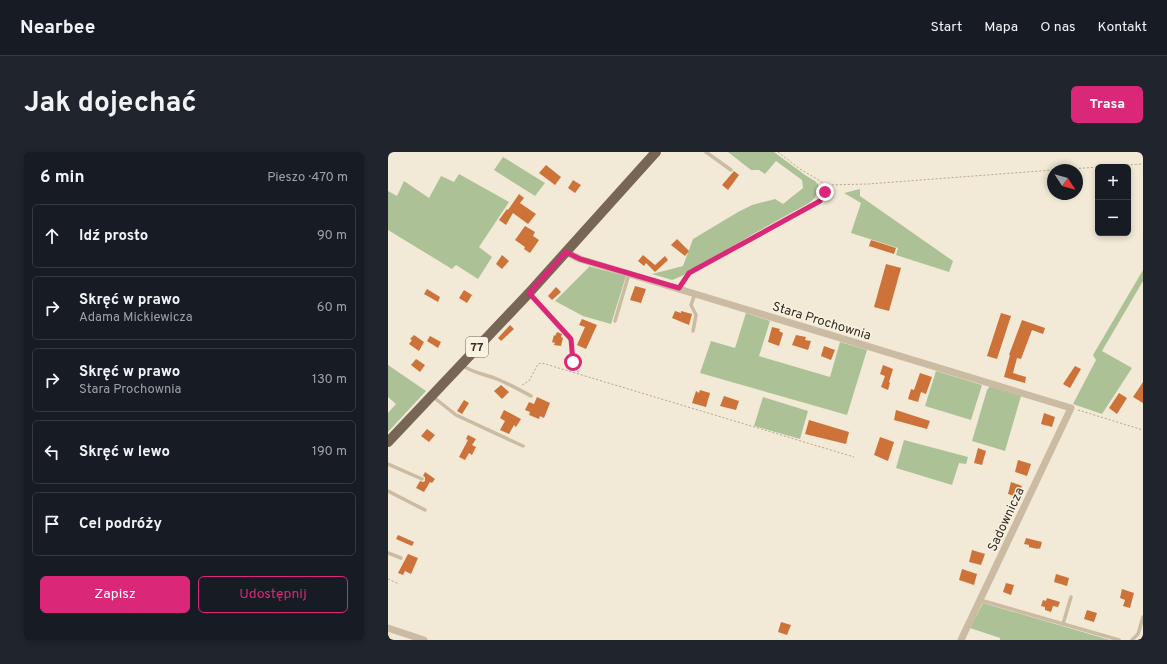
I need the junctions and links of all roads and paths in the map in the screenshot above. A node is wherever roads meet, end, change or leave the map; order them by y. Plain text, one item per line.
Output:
1 (656, 152) edge
2 (706, 152) edge
3 (778, 152) edge
4 (1143, 164) edge
5 (1083, 168) edge
6 (730, 170) dead end
7 (1047, 171) edge
8 (827, 185) junction
9 (566, 252) junction
10 (629, 274) junction
11 (679, 288) junction
12 (529, 293) junction
13 (695, 293) junction
14 (615, 321) dead end
15 (693, 331) dead end
16 (571, 339) joint
17 (461, 364) junction
18 (580, 374) junction
19 (519, 390) junction
20 (431, 395) junction
21 (531, 396) dead end
22 (1071, 408) junction
23 (1143, 430) edge
24 (388, 442) edge
25 (523, 446) dead end
26 (854, 457) dead end
27 (388, 464) edge
28 (422, 479) dead end
29 (388, 491) edge
30 (425, 510) dead end
31 (388, 553) edge
32 (401, 558) dead end
33 (388, 579) edge
34 (399, 584) dead end
35 (1071, 597) dead end
36 (980, 600) junction
37 (1143, 617) edge
38 (1063, 624) junction
39 (388, 628) edge
40 (424, 640) edge
41 (961, 640) edge
42 (1119, 640) edge
43 (1132, 640) edge

1 - 9 main road, 77
2 - 6 lane
3 - 8 path
4 - 5 path
7 - 8 path
8 - 11 path
9 - 10 street, Stara Prochownia
9 - 12 main road, 77
10 - 11 street, Stara Prochownia
10 - 14 lane
11 - 13 street, Stara Prochownia
12 - 16 lane
12 - 17 main road, 77
13 - 15 lane
13 - 22 street, Stara Prochownia
16 - 18 path
17 - 19 lane
17 - 20 main road, 77
18 - 19 path
18 - 26 path
19 - 21 lane
20 - 24 main road, 77
20 - 25 lane
22 - 23 path
22 - 36 street, Sadownicza
27 - 28 lane
29 - 30 lane
31 - 32 lane
33 - 34 path
35 - 38 lane
36 - 38 lane
36 - 41 street, Sadownicza
37 - 43 lane
38 - 42 lane
39 - 40 street

